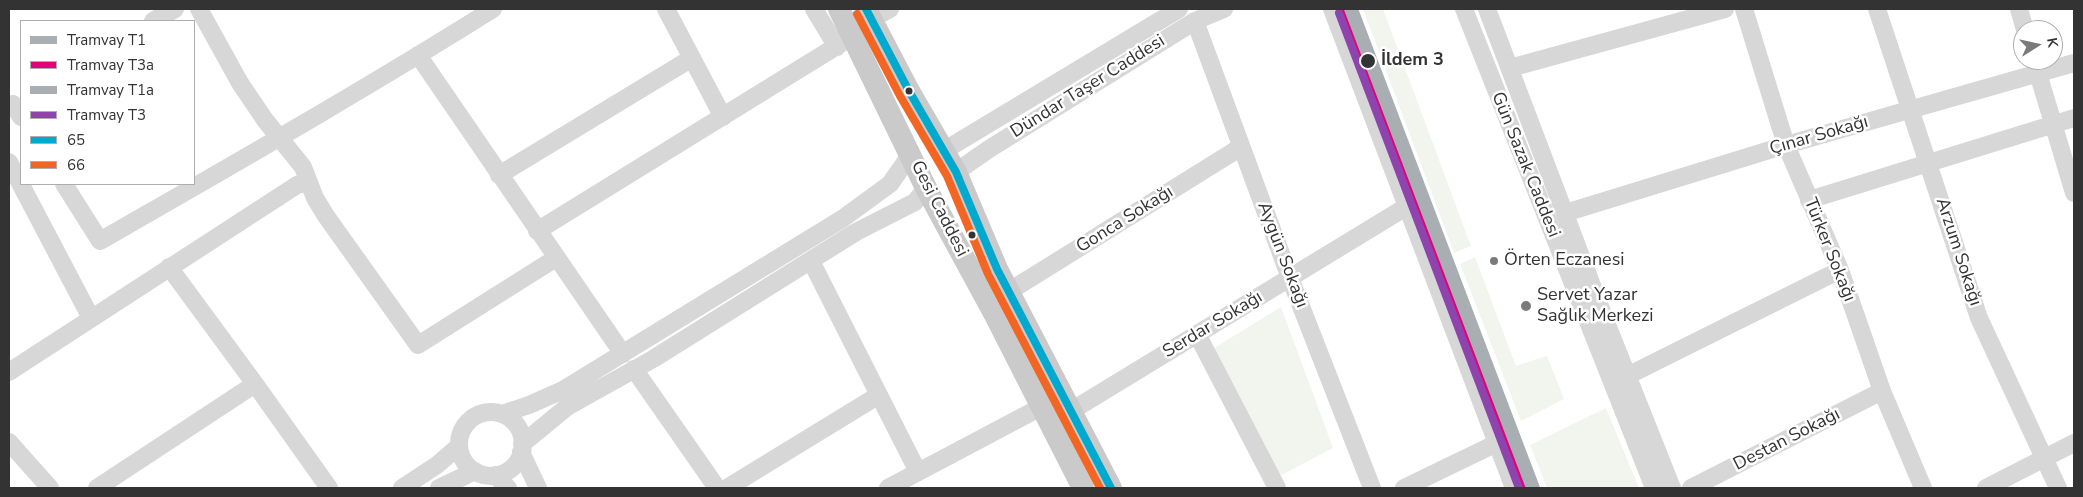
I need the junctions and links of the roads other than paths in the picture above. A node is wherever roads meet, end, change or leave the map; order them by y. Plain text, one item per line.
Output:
1 (175, 9) edge
2 (199, 9) edge
3 (492, 9) edge
4 (666, 9) edge
5 (814, 9) edge
6 (839, 9) edge
7 (1179, 9) edge
8 (1224, 9) edge
9 (1332, 9) edge
10 (1464, 9) edge
11 (1487, 9) edge
12 (1725, 9) edge
13 (1744, 9) edge
14 (1877, 9) edge
15 (876, 12) edge
16 (155, 20) edge
17 (1195, 21) junction
18 (845, 41) junction
19 (418, 56) junction
20 (692, 58) junction
21 (1510, 68) junction
22 (2027, 70) edge
23 (2037, 70) edge
24 (1911, 110) junction
25 (723, 117) junction
26 (2074, 118) edge
27 (2054, 124) junction
28 (280, 138) junction
29 (1786, 145) junction
30 (1241, 147) junction
31 (945, 150) junction
32 (913, 159) junction
33 (9, 162) edge
34 (1929, 163) junction
35 (956, 172) junction
36 (499, 175) junction
37 (308, 182) junction
38 (20, 183) edge
39 (21, 185) edge
40 (65, 185) edge
41 (926, 188) junction
42 (2074, 193) edge
43 (1809, 200) junction
44 (1406, 207) junction
45 (1564, 213) junction
46 (538, 231) junction
47 (556, 258) junction
48 (811, 261) junction
49 (169, 267) junction
50 (1840, 270) junction
51 (1290, 278) junction
52 (1008, 292) junction
53 (91, 318) junction
54 (1197, 334) junction
55 (623, 354) junction
56 (634, 369) junction
57 (9, 372) edge
58 (1627, 376) junction
59 (255, 384) junction
60 (1882, 391) junction
61 (879, 395) junction
62 (1041, 407) junction
63 (1070, 411) junction
64 (502, 414) junction
65 (9, 442) edge
66 (1497, 443) junction
67 (2074, 443) edge
68 (459, 446) junction
69 (522, 448) junction
70 (2043, 458) junction
71 (475, 471) junction
72 (918, 472) junction
73 (495, 475) junction
74 (50, 488) edge
75 (97, 488) edge
76 (329, 488) edge
77 (402, 488) edge
78 (439, 488) edge
79 (508, 488) edge
80 (538, 488) edge
81 (717, 488) edge
82 (728, 488) edge
83 (888, 488) edge
84 (1083, 488) edge
85 (1111, 488) edge
86 (1277, 488) edge
87 (1372, 488) edge
88 (1404, 488) edge
89 (1514, 488) edge
90 (1654, 488) edge
91 (1672, 488) edge
92 (1691, 488) edge
93 (1923, 488) edge
94 (1986, 488) edge
95 (2058, 488) edge

1 - 16 street
2 - 28 street
3 - 19 street
4 - 20 street
5 - 18 street
6 - 18 main road, Gesi Caddesi
7 - 31 street, Dündar Taşer Caddesi
8 - 17 street, Dündar Taşer Caddesi
9 - 44 street
10 - 90 street, Gün Sazak Caddesi
11 - 21 street, Gün Sazak Caddesi
12 - 21 street
13 - 29 street, Türker Sokağı
14 - 24 street, Arzum Sokağı
15 - 31 main road, Gesi Caddesi
17 - 30 street, Aygün Sokağı
17 - 35 street, Dündar Taşer Caddesi
18 - 25 street
18 - 32 main road, Gesi Caddesi
19 - 28 street
19 - 36 street
20 - 25 street
20 - 36 street
21 - 45 street, Gün Sazak Caddesi
22 - 24 street, Çınar Sokağı
23 - 27 street
24 - 29 street, Çınar Sokağı
24 - 34 street, Arzum Sokağı
25 - 46 street
26 - 27 street
27 - 34 street
27 - 42 street
28 - 37 street
28 - 40 street
29 - 43 street, Türker Sokağı
29 - 45 street, Çınar Sokağı
30 - 51 street, Aygün Sokağı
30 - 52 street, Gonca Sokağı
31 - 32 main road
31 - 35 main road
32 - 41 main road, Gesi Caddesi
32 - 55 street
33 - 38 street
34 - 43 street
34 - 70 street, Arzum Sokağı
35 - 41 main road
35 - 52 main road, Gesi Caddesi
36 - 46 street
37 - 47 street
37 - 49 street
39 - 53 street
41 - 48 street
41 - 62 main road, Gesi Caddesi
43 - 50 street, Türker Sokağı
44 - 51 street, Serdar Sokağı
44 - 66 street
45 - 58 street, Gün Sazak Caddesi
46 - 47 street
47 - 55 street
48 - 56 street
48 - 61 street
49 - 53 street
49 - 59 street
50 - 58 street
50 - 60 street, Türker Sokağı
51 - 54 street, Serdar Sokağı
51 - 87 street, Aygün Sokağı
52 - 63 main road, Gesi Caddesi
53 - 57 street
54 - 63 street, Serdar Sokağı
54 - 86 street
55 - 64 street
56 - 69 street
56 - 81 street
58 - 91 street, Gün Sazak Caddesi
59 - 75 street
59 - 76 street
60 - 92 street, Destan Sokağı
60 - 93 street, Türker Sokağı
61 - 72 street
61 - 82 street
62 - 72 street
62 - 84 main road, Gesi Caddesi
63 - 85 main road, Gesi Caddesi
64 - 68 street
64 - 69 street
65 - 74 street
66 - 88 street
66 - 89 street
67 - 70 street
68 - 71 street
68 - 77 street
69 - 73 street
69 - 80 street
70 - 94 street
70 - 95 street, Arzum Sokağı
71 - 73 street
71 - 78 street
72 - 83 street
73 - 79 street

